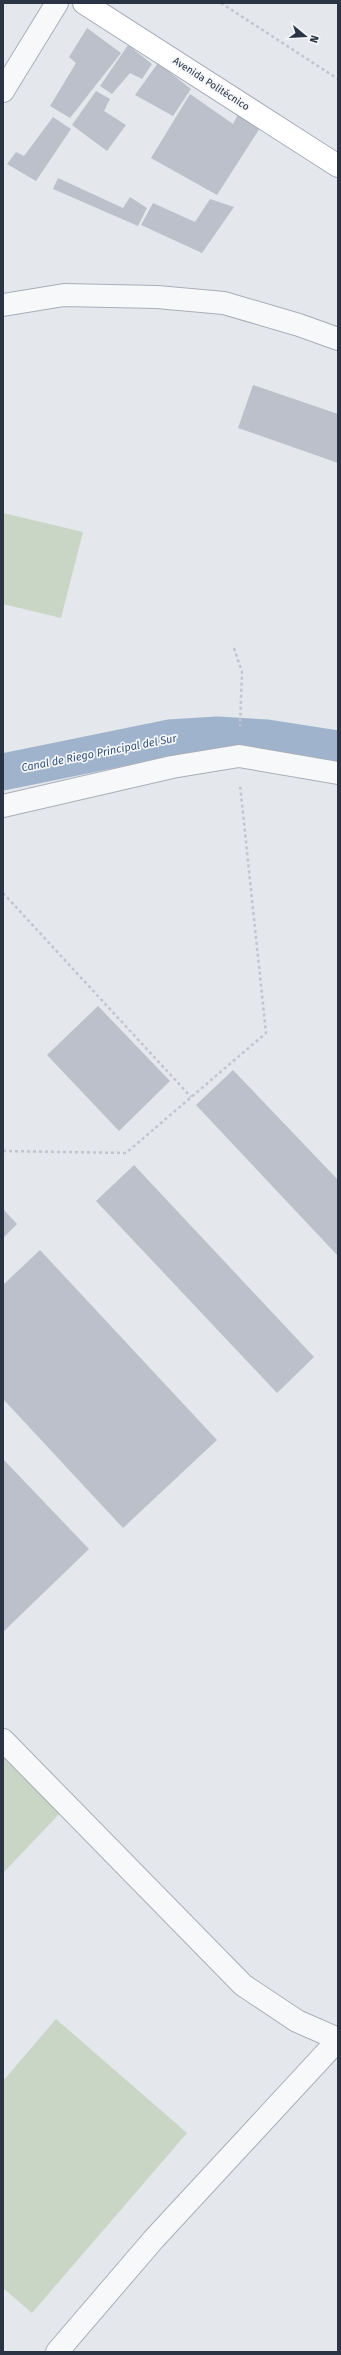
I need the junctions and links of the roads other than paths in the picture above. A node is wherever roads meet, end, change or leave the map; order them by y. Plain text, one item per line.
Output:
1 (57, 3) edge
2 (84, 3) edge
3 (3, 91) edge
4 (338, 166) edge
5 (3, 305) edge
6 (338, 339) edge
7 (338, 773) edge
8 (3, 806) edge
9 (3, 1740) edge
10 (338, 2040) edge
11 (57, 2352) edge

1 - 3 street
2 - 4 main road, Avenida Politécnico
5 - 6 street
7 - 8 street
9 - 10 street
10 - 11 street

